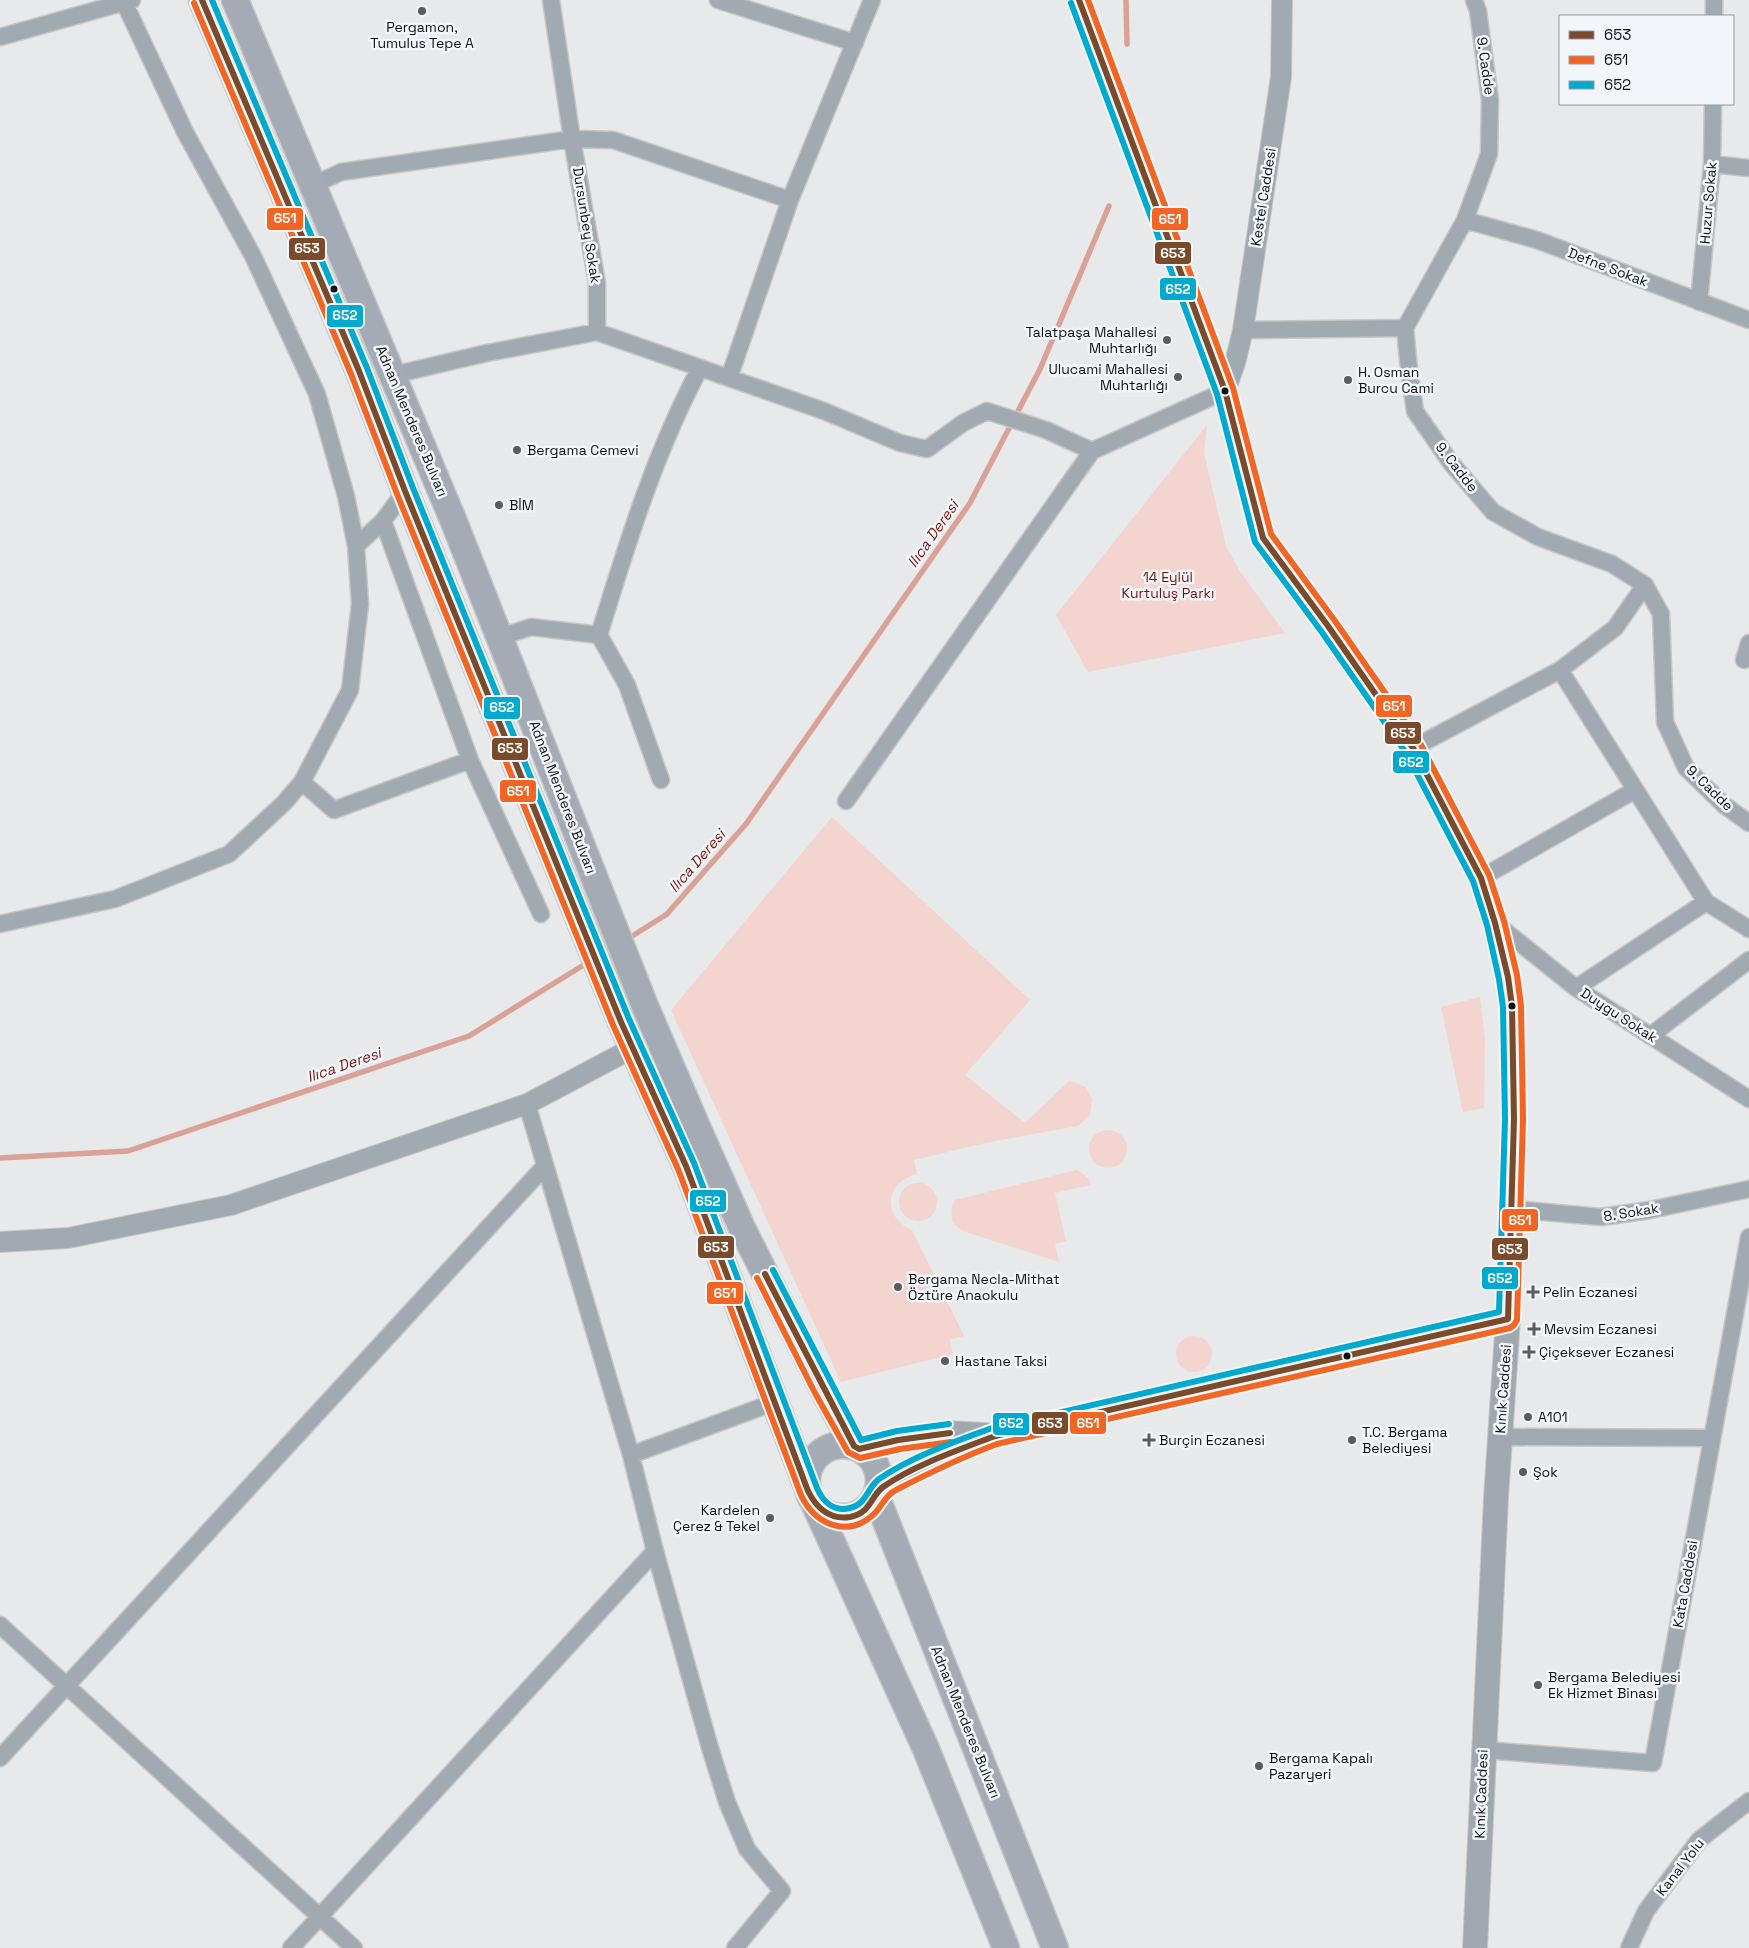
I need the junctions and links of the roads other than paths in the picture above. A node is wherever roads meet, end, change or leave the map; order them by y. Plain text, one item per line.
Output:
1 (202, 0) edge
2 (235, 0) edge
3 (552, 0) edge
4 (718, 0) edge
5 (872, 0) edge
6 (1079, 0) edge
7 (1282, 0) edge
8 (1474, 0) edge
9 (1714, 0) edge
10 (127, 1) edge
11 (1714, 15) edge
12 (0, 37) edge
13 (855, 43) junction
14 (1713, 105) edge
15 (572, 139) junction
16 (1712, 164) junction
17 (1749, 168) edge
18 (313, 185) junction
19 (790, 200) junction
20 (1465, 220) junction
21 (1699, 302) junction
22 (1749, 320) edge
23 (1406, 328) junction
24 (1243, 330) junction
25 (597, 332) junction
26 (700, 368) junction
27 (393, 375) junction
28 (729, 378) junction
29 (1225, 391) junction
30 (1092, 450) junction
31 (405, 491) junction
32 (383, 521) junction
33 (356, 546) junction
34 (1645, 585) junction
35 (599, 635) junction
36 (500, 637) junction
37 (1749, 642) edge
38 (1744, 660) dead end
39 (1560, 670) junction
40 (1413, 748) junction
41 (470, 760) junction
42 (662, 780) dead end
43 (302, 782) junction
44 (1635, 790) junction
45 (846, 801) dead end
46 (1749, 823) edge
47 (1481, 878) junction
48 (1706, 902) junction
49 (541, 914) dead end
50 (1495, 923) junction
51 (0, 924) edge
52 (1749, 928) edge
53 (1749, 960) edge
54 (1576, 988) junction
55 (1650, 1036) junction
56 (633, 1048) junction
57 (1749, 1098) edge
58 (527, 1104) junction
59 (544, 1167) junction
60 (1749, 1189) edge
61 (1511, 1209) junction
62 (1749, 1238) edge
63 (0, 1242) edge
64 (1508, 1319) junction
65 (775, 1402) junction
66 (995, 1436) junction
67 (1499, 1437) junction
68 (1712, 1438) junction
69 (857, 1448) junction
70 (631, 1455) junction
71 (877, 1493) junction
72 (811, 1495) junction
73 (655, 1551) junction
74 (0, 1625) edge
75 (66, 1685) junction
76 (1483, 1750) junction
77 (0, 1758) edge
78 (1749, 1801) edge
79 (320, 1917) junction
80 (291, 1948) edge
81 (354, 1948) edge
82 (735, 1948) edge
83 (1006, 1948) edge
84 (1055, 1948) edge
85 (1475, 1948) edge
86 (1629, 1948) edge

1 - 31 main road, Adnan Menderes Bulvarı
2 - 18 main road, Adnan Menderes Bulvarı
3 - 15 street, Dursunbey Sokak
4 - 13 street
5 - 13 street
6 - 29 main road, Kınık Caddesi
7 - 24 street, Kestel Caddesi
8 - 20 street, 9. Cadde
9 - 11 street
10 - 12 street
10 - 33 street
13 - 19 street
14 - 16 street, Huzur Sokak
15 - 18 street
15 - 19 street
15 - 25 street, Dursunbey Sokak
16 - 17 street
16 - 21 street, Huzur Sokak
18 - 27 main road, Adnan Menderes Bulvarı
19 - 28 street
20 - 21 street, Defne Sokak
20 - 23 street, 9. Cadde
21 - 22 street, Defne Sokak
23 - 24 street
23 - 34 street, 9. Cadde
24 - 29 street, Kestel Caddesi
25 - 26 street
25 - 27 street
26 - 28 street
26 - 35 street
27 - 36 main road, Adnan Menderes Bulvarı
28 - 30 street
29 - 30 street
29 - 40 main road, Kınık Caddesi
30 - 45 street
31 - 32 street
31 - 56 main road, Adnan Menderes Bulvarı
32 - 33 street
32 - 41 street
33 - 43 street
34 - 39 street
34 - 46 street, 9. Cadde
35 - 36 street
35 - 42 street
36 - 69 main road, Adnan Menderes Bulvarı
37 - 38 street
39 - 40 street
39 - 44 street
40 - 47 main road, Kınık Caddesi
41 - 43 street
41 - 49 street
43 - 51 street
44 - 47 street
44 - 48 street
47 - 50 main road, Kınık Caddesi
48 - 52 street
48 - 54 street
50 - 54 street, Duygu Sokak
50 - 61 main road, Kınık Caddesi
53 - 55 street
54 - 55 street, Duygu Sokak
55 - 57 street, Duygu Sokak
56 - 58 street
56 - 65 main road, Adnan Menderes Bulvarı
58 - 59 street
58 - 63 street
59 - 70 street
59 - 75 street
60 - 61 street, 8. Sokak
61 - 64 main road, Kınık Caddesi
62 - 68 street, Kata Caddesi
64 - 66 main road
64 - 67 main road, Kınık Caddesi
65 - 70 street
65 - 72 main road, Adnan Menderes Bulvarı
66 - 69 main road
66 - 71 main road
67 - 68 street
67 - 76 main road, Kınık Caddesi
68 - 76 street, Kata Caddesi
69 - 71 main road
69 - 72 main road
70 - 73 street
71 - 72 main road
71 - 84 main road, Adnan Menderes Bulvarı
72 - 83 main road, Adnan Menderes Bulvarı
73 - 79 street
73 - 82 street
74 - 75 street
75 - 77 street
75 - 79 street
76 - 85 main road, Kınık Caddesi
78 - 86 street, Kanal Yolu
79 - 80 street
79 - 81 street

